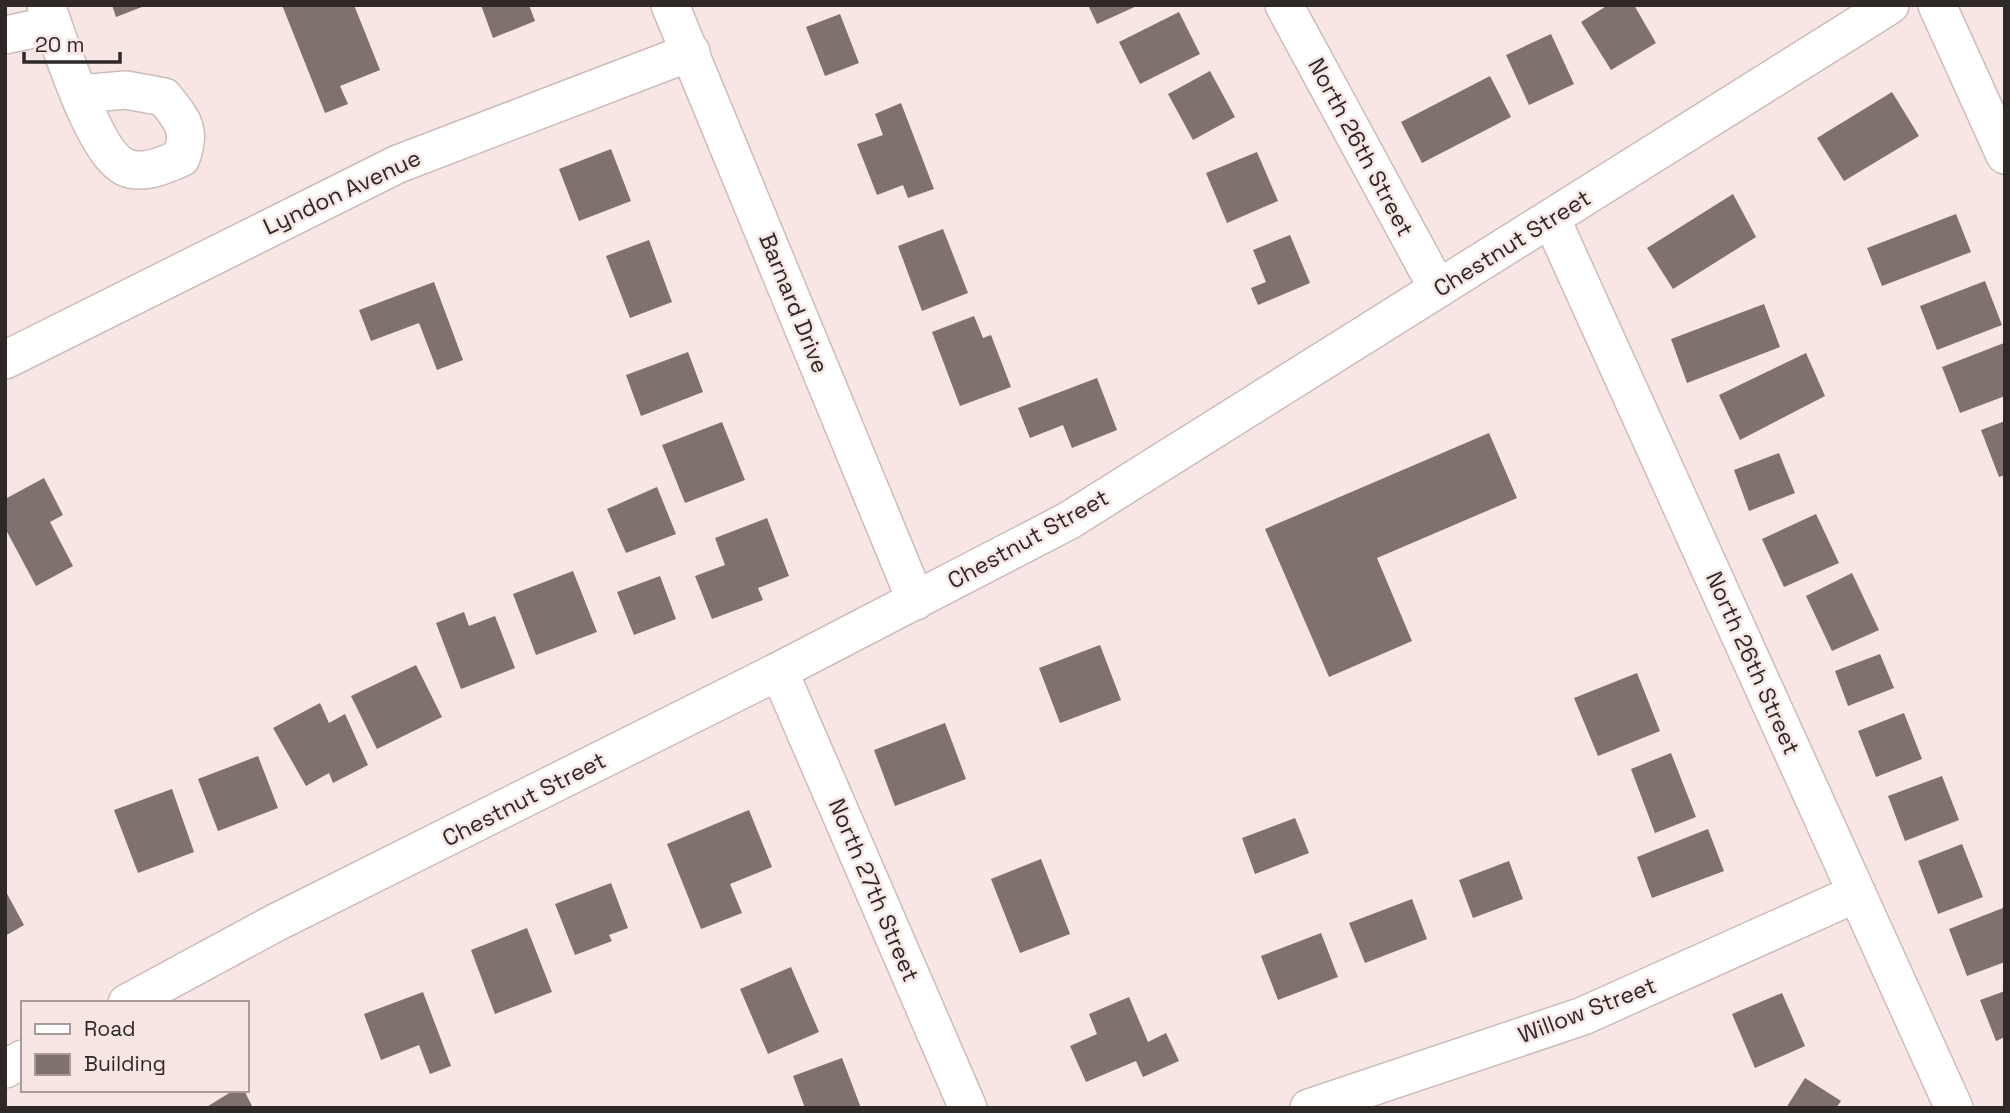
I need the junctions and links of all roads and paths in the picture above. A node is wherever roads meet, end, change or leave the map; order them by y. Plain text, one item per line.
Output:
1 (670, 5) edge
2 (1284, 5) edge
3 (1890, 5) edge
4 (1937, 5) edge
5 (50, 15) edge
6 (5, 34) edge
7 (691, 52) junction
8 (79, 94) dead end
9 (2005, 155) edge
10 (1551, 218) junction
11 (1438, 289) junction
12 (5, 360) edge
13 (916, 601) junction
14 (779, 671) junction
15 (1857, 893) junction
16 (131, 1001) edge
17 (21, 1060) edge
18 (5, 1069) edge
19 (968, 1108) edge
20 (1309, 1108) edge
21 (1954, 1108) edge

1 - 7 street, Barnard Drive
2 - 11 street, North 26th Street
3 - 10 street, Chestnut Street
4 - 9 street
5 - 6 street
5 - 8 street
7 - 12 street, Lyndon Avenue
7 - 13 street, Barnard Drive
10 - 11 street, Chestnut Street
10 - 15 street, North 26th Street
11 - 13 street, Chestnut Street
13 - 14 street, Chestnut Street
14 - 16 street, Chestnut Street
14 - 19 street, North 27th Street
15 - 20 street, Willow Street
15 - 21 street, North 26th Street
17 - 18 street

